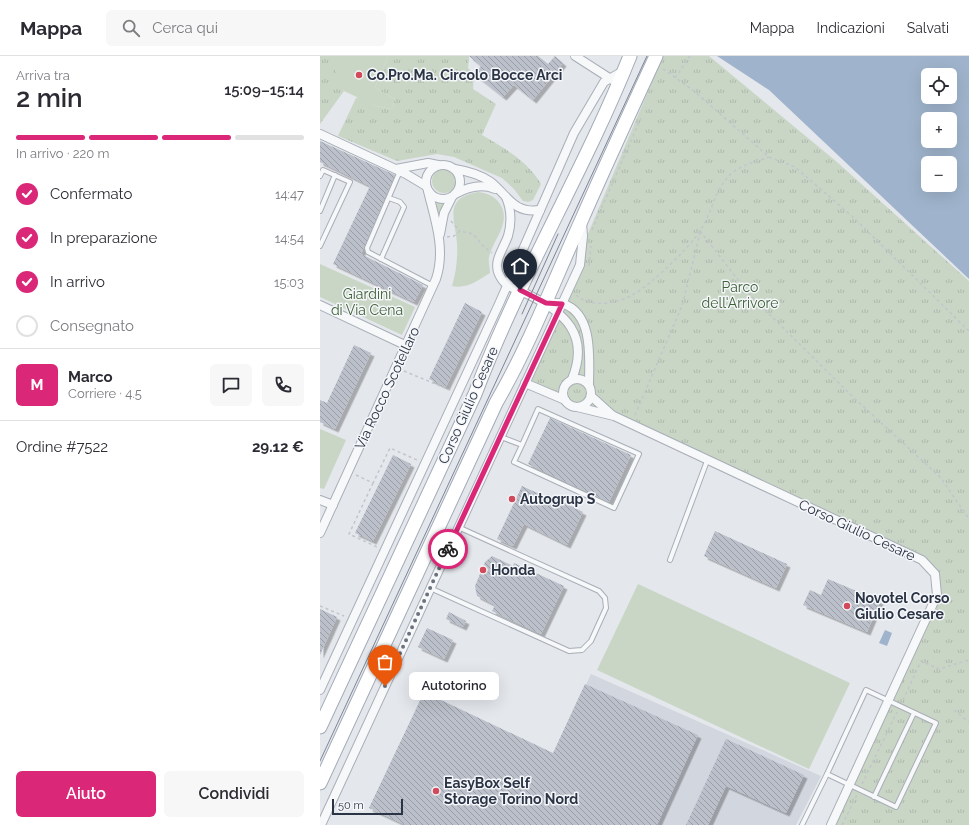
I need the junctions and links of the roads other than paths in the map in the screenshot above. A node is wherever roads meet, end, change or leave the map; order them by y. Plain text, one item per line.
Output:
1 (575, 56) edge
2 (630, 56) edge
3 (659, 62) edge
4 (614, 81) junction
5 (320, 134) edge
6 (438, 165) junction
7 (455, 169) junction
8 (398, 170) junction
9 (336, 175) junction
10 (320, 176) edge
11 (427, 188) junction
12 (498, 190) junction
13 (454, 196) junction
14 (506, 197) junction
15 (389, 198) junction
16 (540, 210) junction
17 (320, 211) edge
18 (582, 219) junction
19 (440, 239) junction
20 (320, 246) edge
21 (381, 259) junction
22 (433, 286) junction
23 (514, 288) junction
24 (546, 303) junction
25 (562, 304) junction
26 (320, 305) edge
27 (558, 313) junction
28 (407, 346) junction
29 (572, 379) junction
30 (525, 383) junction
31 (589, 385) junction
32 (591, 396) junction
33 (565, 400) junction
34 (577, 407) junction
35 (614, 416) junction
36 (500, 436) junction
37 (522, 445) junction
38 (707, 461) junction
39 (320, 500) edge
40 (333, 505) junction
41 (458, 527) junction
42 (320, 533) edge
43 (670, 560) dead end
44 (430, 588) junction
45 (320, 690) edge
46 (888, 700) junction
47 (914, 713) junction
48 (320, 727) edge
49 (827, 774) junction
50 (320, 783) edge
51 (850, 785) junction
52 (874, 796) junction
53 (321, 825) edge
54 (802, 825) edge
55 (831, 825) edge

1 - 4 street
2 - 4 main road, Corso Giulio Cesare
3 - 18 main road, Corso Giulio Cesare
4 - 16 street, Corso Giulio Cesare
4 - 23 main road, Corso Giulio Cesare
5 - 8 street
6 - 7 street
6 - 8 street
6 - 11 street
7 - 12 street
7 - 13 street
8 - 11 street
8 - 15 lane
9 - 10 lane
9 - 17 lane
9 - 20 lane
11 - 13 street
11 - 19 street, Via Rocco Scotellaro
12 - 13 street
12 - 14 street
13 - 19 street, Via Rocco Scotellaro
14 - 16 street
14 - 23 street
15 - 21 lane
15 - 21 lane
16 - 23 street, Corso Giulio Cesare
18 - 24 main road, Corso Giulio Cesare
18 - 25 street, Corso Giulio Cesare
19 - 22 street, Via Rocco Scotellaro
21 - 22 lane
22 - 28 street, Via Rocco Scotellaro
23 - 24 street
23 - 45 street, Corso Giulio Cesare
23 - 48 main road, Corso Giulio Cesare
24 - 25 street
24 - 27 street
24 - 50 main road, Corso Giulio Cesare
25 - 27 street, Corso Giulio Cesare
25 - 31 street
26 - 28 street
27 - 29 street
27 - 30 street, Corso Giulio Cesare
28 - 40 street, Via Rocco Scotellaro
29 - 31 street
29 - 33 street
30 - 33 street
30 - 36 street, Corso Giulio Cesare
31 - 32 street
32 - 34 street
32 - 35 street, Corso Giulio Cesare
33 - 34 street
34 - 35 street, Corso Giulio Cesare
35 - 38 street, Corso Giulio Cesare
36 - 37 lane
36 - 41 street, Corso Giulio Cesare
37 - 37 lane
38 - 43 lane
38 - 46 street, Corso Giulio Cesare
39 - 40 street
40 - 42 street, Via Rocco Scotellaro
41 - 44 street, Corso Giulio Cesare
41 - 44 lane
44 - 53 street, Corso Giulio Cesare
46 - 47 lane
46 - 49 lane
46 - 51 street, Corso Giulio Cesare
47 - 52 lane
47 - 52 lane
49 - 51 lane
49 - 54 lane
51 - 52 lane
51 - 55 street, Corso Giulio Cesare

